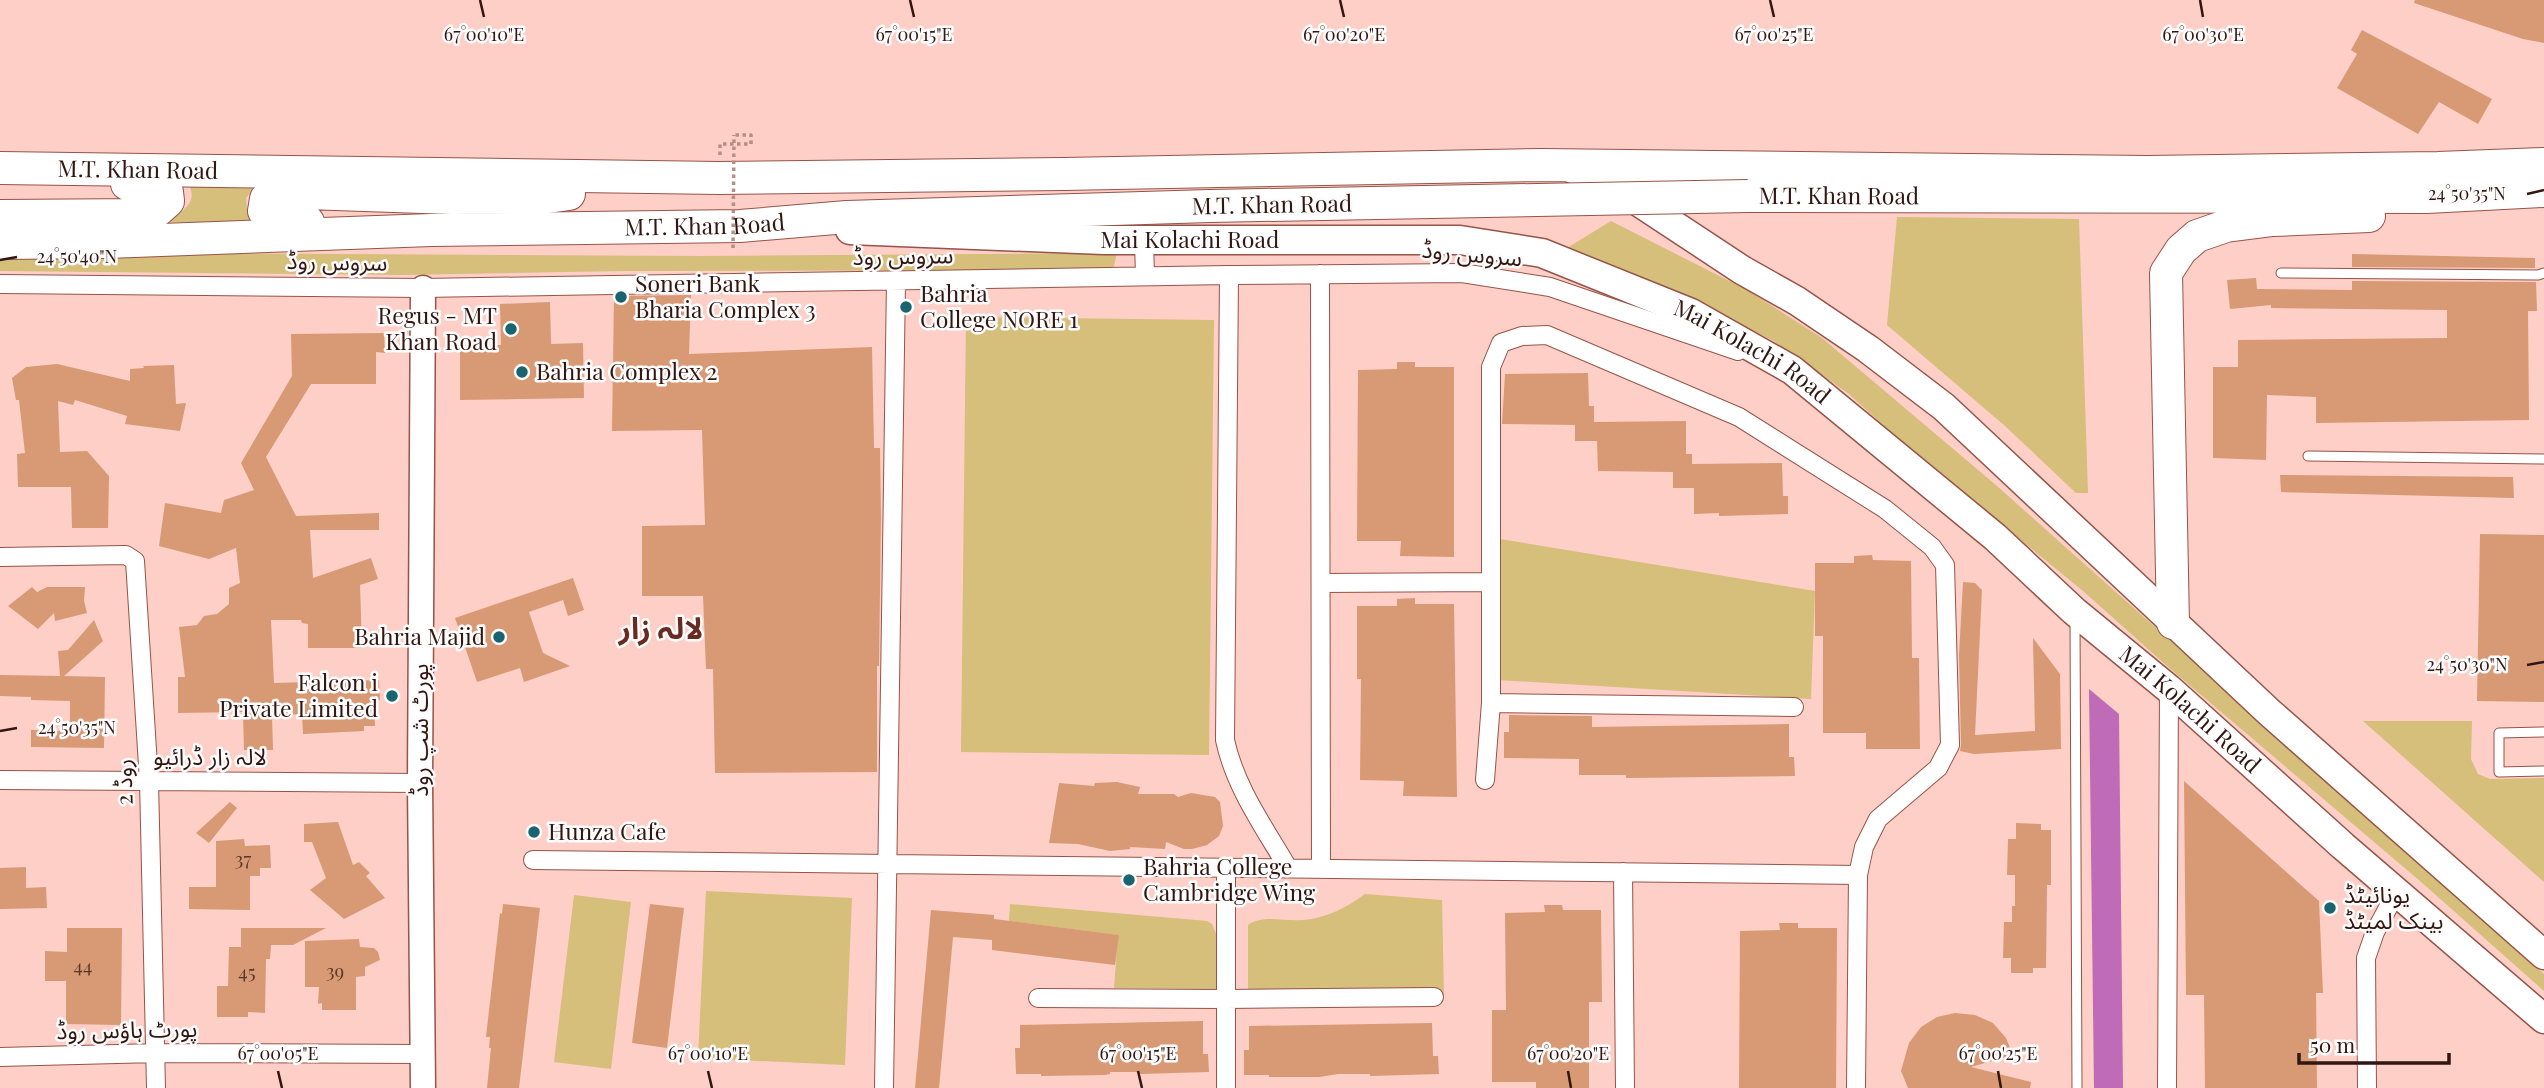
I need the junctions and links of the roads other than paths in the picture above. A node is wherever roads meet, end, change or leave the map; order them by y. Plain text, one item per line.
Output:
1 (2538, 158) edge
2 (1542, 164) junction
3 (0, 168) edge
4 (694, 177) junction
5 (0, 180) edge
6 (2149, 184) junction
7 (2544, 191) edge
8 (2427, 197) junction
9 (0, 216) edge
10 (431, 230) junction
11 (736, 237) junction
12 (1144, 241) junction
13 (0, 243) edge
14 (2281, 273) dead end
15 (1320, 274) junction
16 (2544, 274) edge
17 (1229, 275) junction
18 (1145, 276) junction
19 (896, 281) junction
20 (0, 284) edge
21 (422, 288) junction
22 (1792, 370) junction
23 (2308, 456) dead end
24 (2544, 459) edge
25 (0, 557) edge
26 (1491, 582) junction
27 (1321, 583) junction
28 (2074, 611) junction
29 (2172, 623) junction
30 (2169, 689) junction
31 (1491, 703) junction
32 (1794, 707) dead end
33 (2544, 732) edge
34 (2544, 771) edge
35 (0, 780) edge
36 (1485, 780) dead end
37 (149, 781) junction
38 (419, 783) junction
39 (533, 860) dead end
40 (886, 864) junction
41 (1226, 868) junction
42 (1287, 869) junction
43 (1321, 869) junction
44 (1623, 872) junction
45 (1858, 875) junction
46 (2397, 891) junction
47 (2544, 955) edge
48 (1434, 997) dead end
49 (1038, 998) dead end
50 (1226, 999) junction
51 (2544, 1019) edge
52 (156, 1053) junction
53 (423, 1054) junction
54 (0, 1057) edge
55 (156, 1088) edge
56 (423, 1088) edge
57 (884, 1088) edge
58 (1226, 1088) edge
59 (1625, 1088) edge
60 (1856, 1088) edge
61 (2077, 1088) edge
62 (2167, 1088) edge
63 (2367, 1088) edge

1 - 6 highway, M.T. Khan Road
2 - 4 highway, M.T. Khan Road
2 - 6 highway, M.T. Khan Road
2 - 29 main road
3 - 4 highway, M.T. Khan Road
4 - 10 highway
5 - 9 highway
6 - 8 highway, M.T. Khan Road
6 - 11 highway, M.T. Khan Road, bridge
7 - 8 highway, M.T. Khan Road
8 - 29 highway
10 - 11 highway, M.T. Khan Road
10 - 13 highway, M.T. Khan Road
11 - 12 main road, Mai Kolachi Road
12 - 18 street
12 - 22 main road, Mai Kolachi Road
14 - 16 lane
15 - 17 street, سروس روڈ
15 - 22 street, سروس روڈ
15 - 27 street
17 - 18 street, سروس روڈ
17 - 42 street
18 - 19 street, سروس روڈ
19 - 21 street, سروس روڈ
19 - 40 street
20 - 21 street, سروس روڈ
21 - 38 street, پورٹ شپ روڈ
22 - 28 main road, Mai Kolachi Road
23 - 24 lane
25 - 37 street, روڈ 2
26 - 27 street
26 - 31 street
26 - 45 street
27 - 43 street
28 - 30 main road, Mai Kolachi Road
28 - 61 lane
29 - 47 main road
30 - 46 main road, Mai Kolachi Road
30 - 62 street
31 - 32 street
31 - 36 street
33 - 34 lane
35 - 37 street, لالہ زار ڈرائیو
37 - 38 street, لالہ زار ڈرائیو
37 - 52 street, روڈ 2
38 - 53 street, پورٹ شپ روڈ
39 - 40 street
40 - 41 street
40 - 57 street
41 - 42 street
41 - 50 street
42 - 43 street
43 - 44 street
44 - 45 street
44 - 59 street
45 - 60 street
46 - 51 main road, Mai Kolachi Road
46 - 63 street
48 - 50 street
49 - 50 street
50 - 58 street
52 - 53 street, پورٹ ہاؤس روڈ
52 - 54 street, پورٹ ہاؤس روڈ
52 - 55 street, روڈ 2
53 - 56 street, پورٹ شپ روڈ

